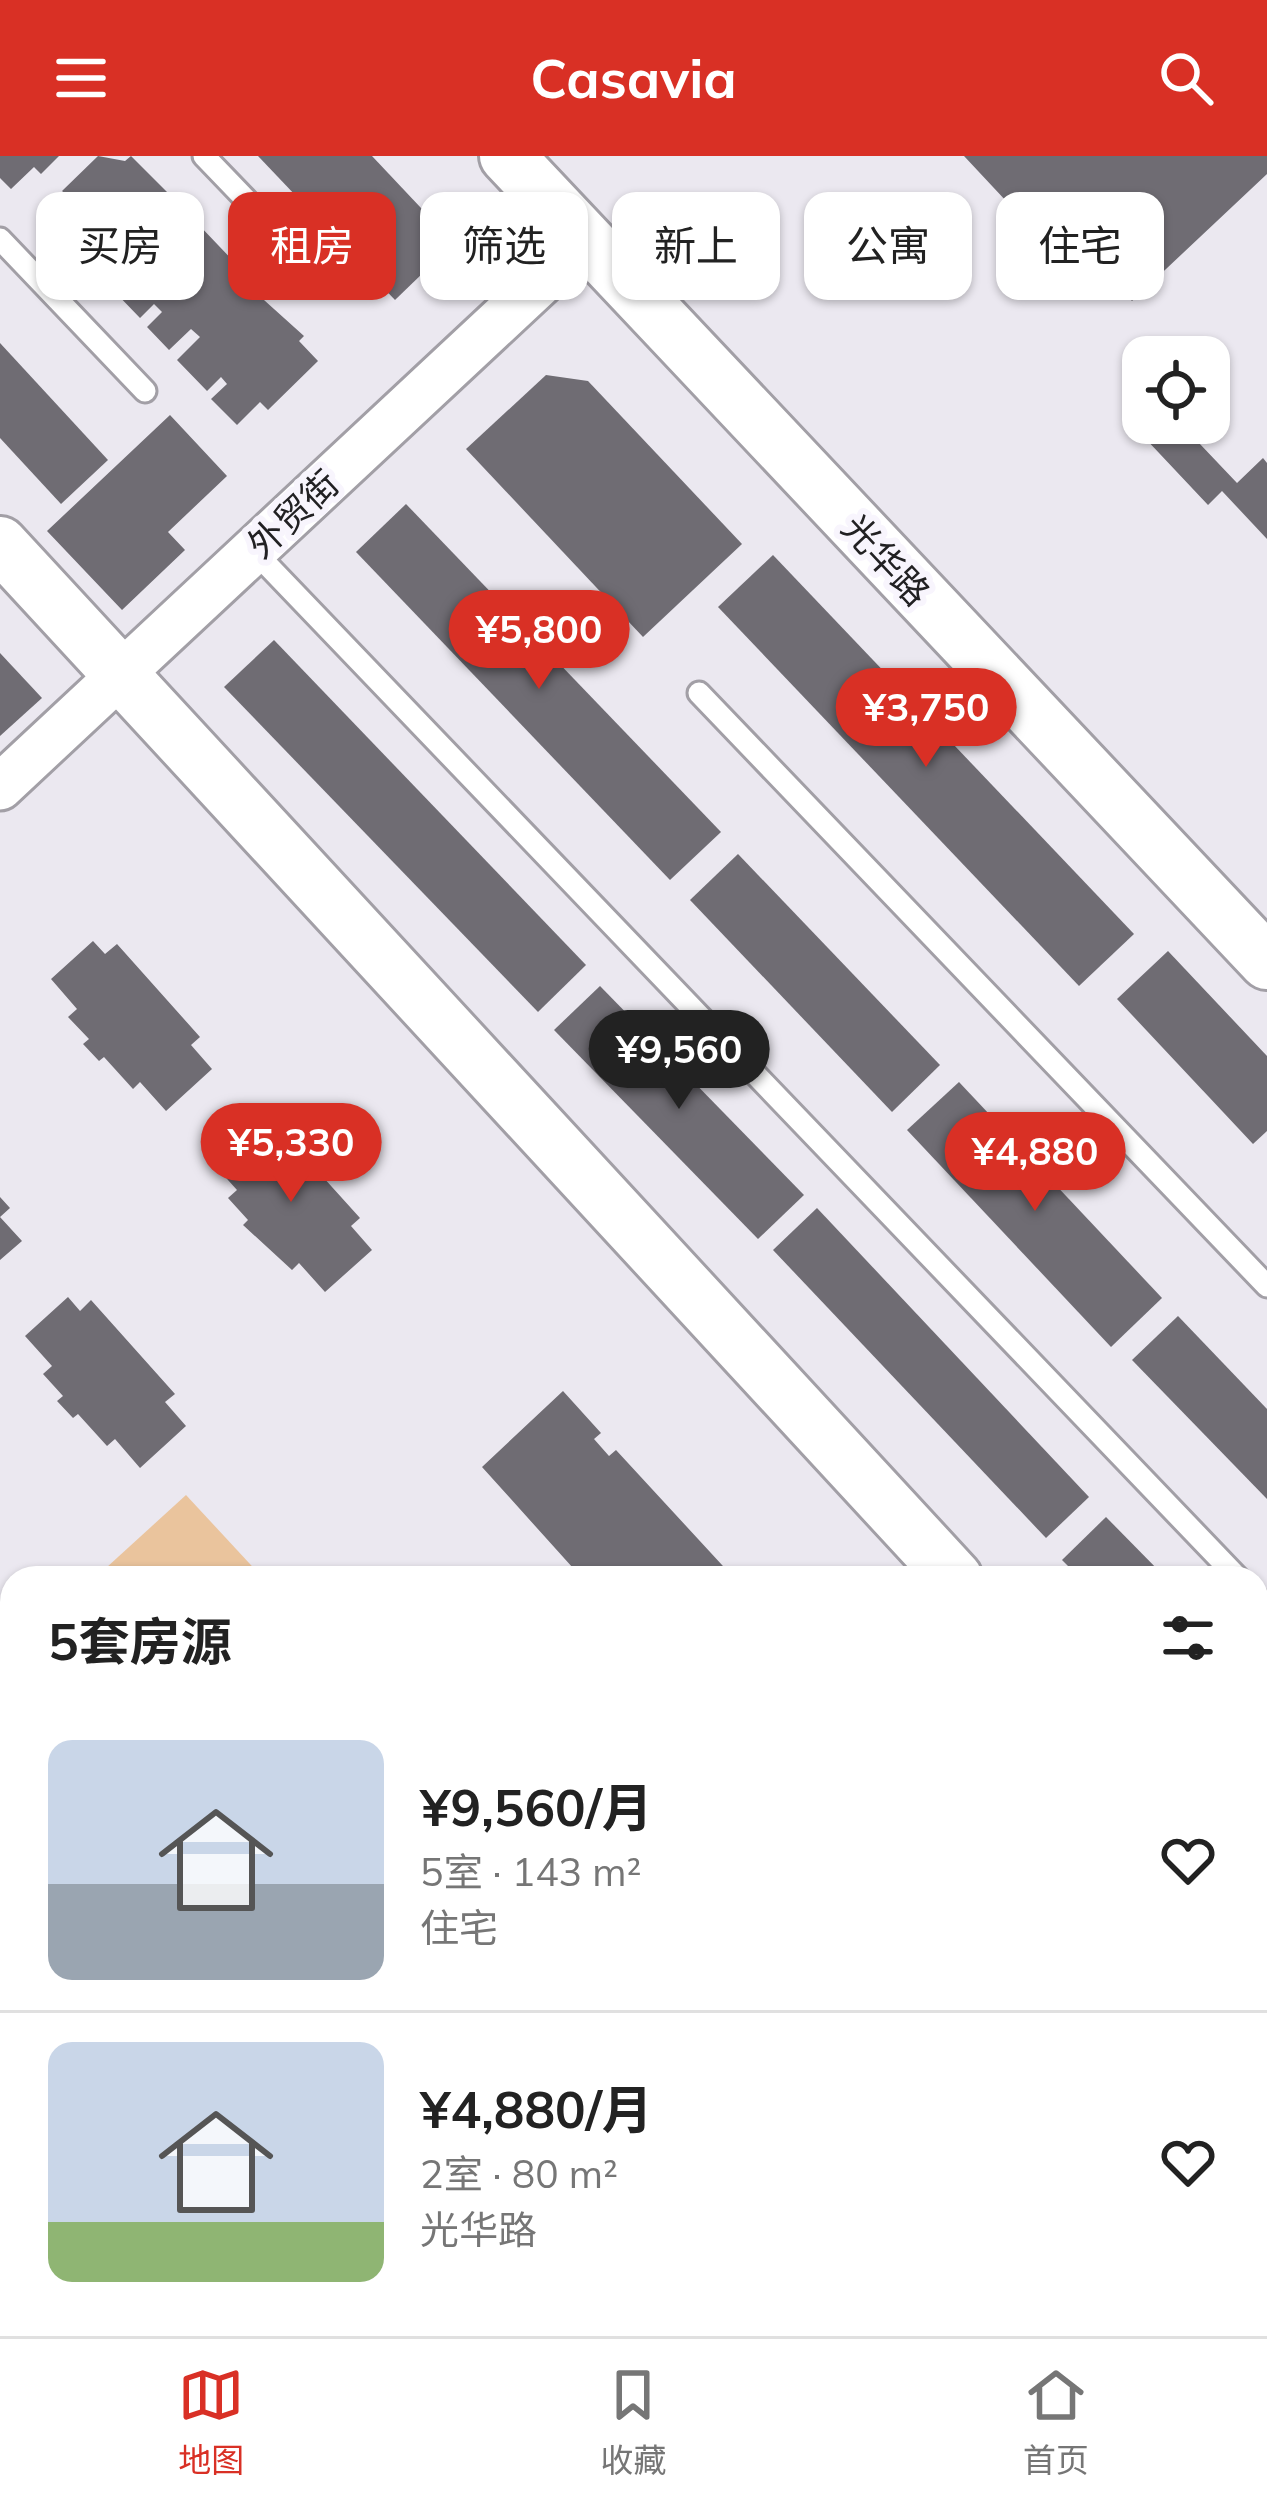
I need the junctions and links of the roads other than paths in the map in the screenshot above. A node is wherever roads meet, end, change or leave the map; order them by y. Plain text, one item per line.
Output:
1 (204, 156) edge
2 (507, 156) edge
3 (239, 192) edge
4 (540, 192) edge
5 (0, 238) edge
6 (588, 244) edge
7 (522, 300) edge
8 (145, 392) dead end
9 (0, 544) edge
10 (254, 550) junction
11 (122, 673) junction
12 (698, 693) dead end
13 (0, 787) edge
14 (1267, 962) edge
15 (1267, 1286) edge
16 (944, 1566) edge
17 (1227, 1566) edge

1 - 3 lane
2 - 4 street, 光华路
5 - 8 lane
6 - 14 street, 光华路
7 - 10 street, 外贸街
9 - 11 street
10 - 11 street, 外贸街
10 - 17 lane
11 - 13 street, 外贸街
11 - 16 street
12 - 15 lane

